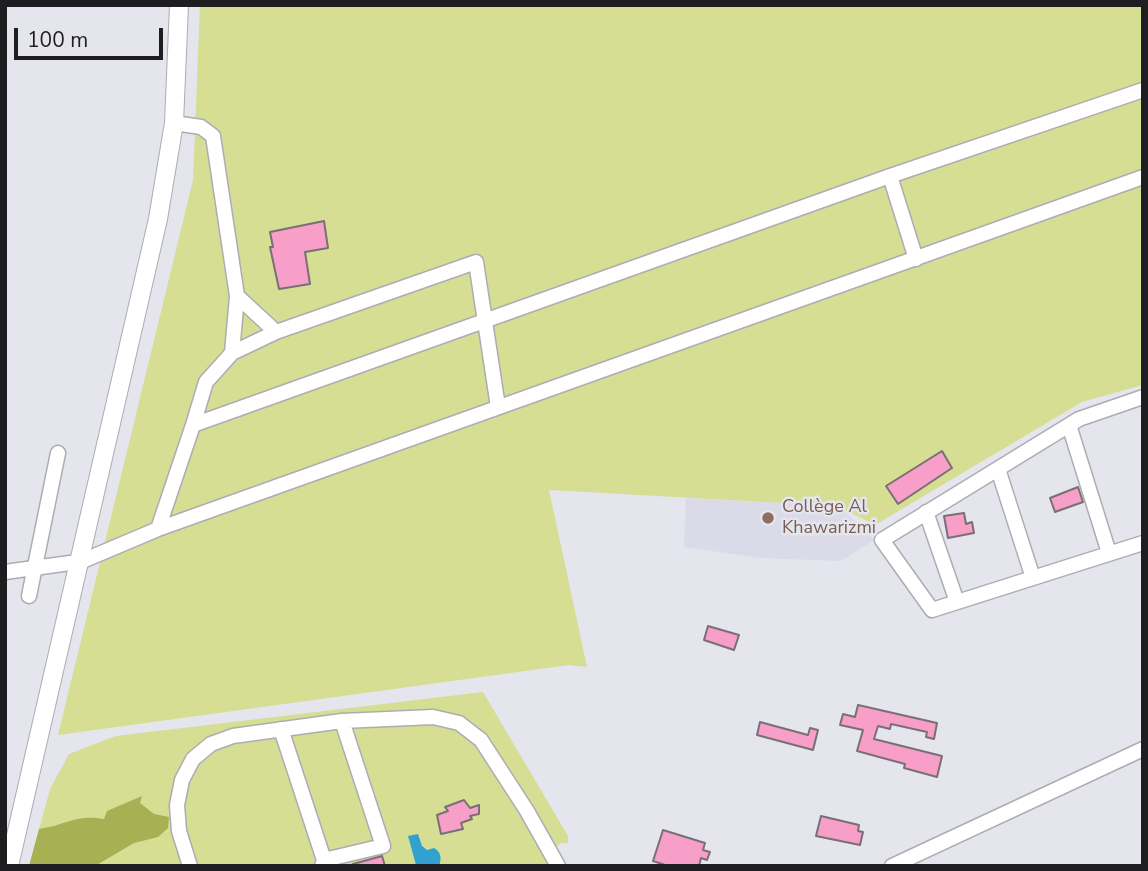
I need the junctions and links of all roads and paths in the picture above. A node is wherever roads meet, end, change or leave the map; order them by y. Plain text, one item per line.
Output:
1 (169, 5) edge
2 (179, 5) edge
3 (1143, 90) edge
4 (174, 123) junction
5 (890, 176) junction
6 (1143, 177) edge
7 (916, 259) junction
8 (237, 296) junction
9 (484, 320) junction
10 (276, 332) junction
11 (232, 353) junction
12 (1143, 397) edge
13 (498, 407) junction
14 (193, 425) junction
15 (1069, 425) junction
16 (58, 453) dead end
17 (998, 469) junction
18 (926, 512) junction
19 (158, 529) junction
20 (1143, 543) edge
21 (1109, 554) junction
22 (75, 562) junction
23 (34, 568) junction
24 (5, 572) edge
25 (1033, 578) junction
26 (29, 596) dead end
27 (957, 602) junction
28 (342, 721) junction
29 (281, 729) junction
30 (1143, 749) edge
31 (5, 831) edge
32 (925, 859) edge
33 (323, 863) edge
34 (9, 866) edge
35 (190, 866) edge
36 (558, 866) edge
37 (892, 866) edge

1 - 22 main road
2 - 4 main road
3 - 5 street
4 - 8 street
4 - 22 main road
5 - 7 street
5 - 9 street
6 - 7 street
7 - 13 street
8 - 10 street
8 - 11 street
9 - 10 street
9 - 13 street
9 - 14 street
10 - 11 street
11 - 14 street
12 - 15 street
13 - 19 street
14 - 19 street
15 - 17 street
15 - 21 street
16 - 23 street
17 - 18 street
17 - 25 street
18 - 27 street
18 - 27 street
19 - 22 street
20 - 21 street
21 - 25 street
22 - 23 street
22 - 31 main road
22 - 34 main road
23 - 24 street
23 - 26 street
25 - 27 street
28 - 29 street
28 - 33 street
28 - 36 street
29 - 33 street
29 - 35 street
30 - 32 street
32 - 37 street

